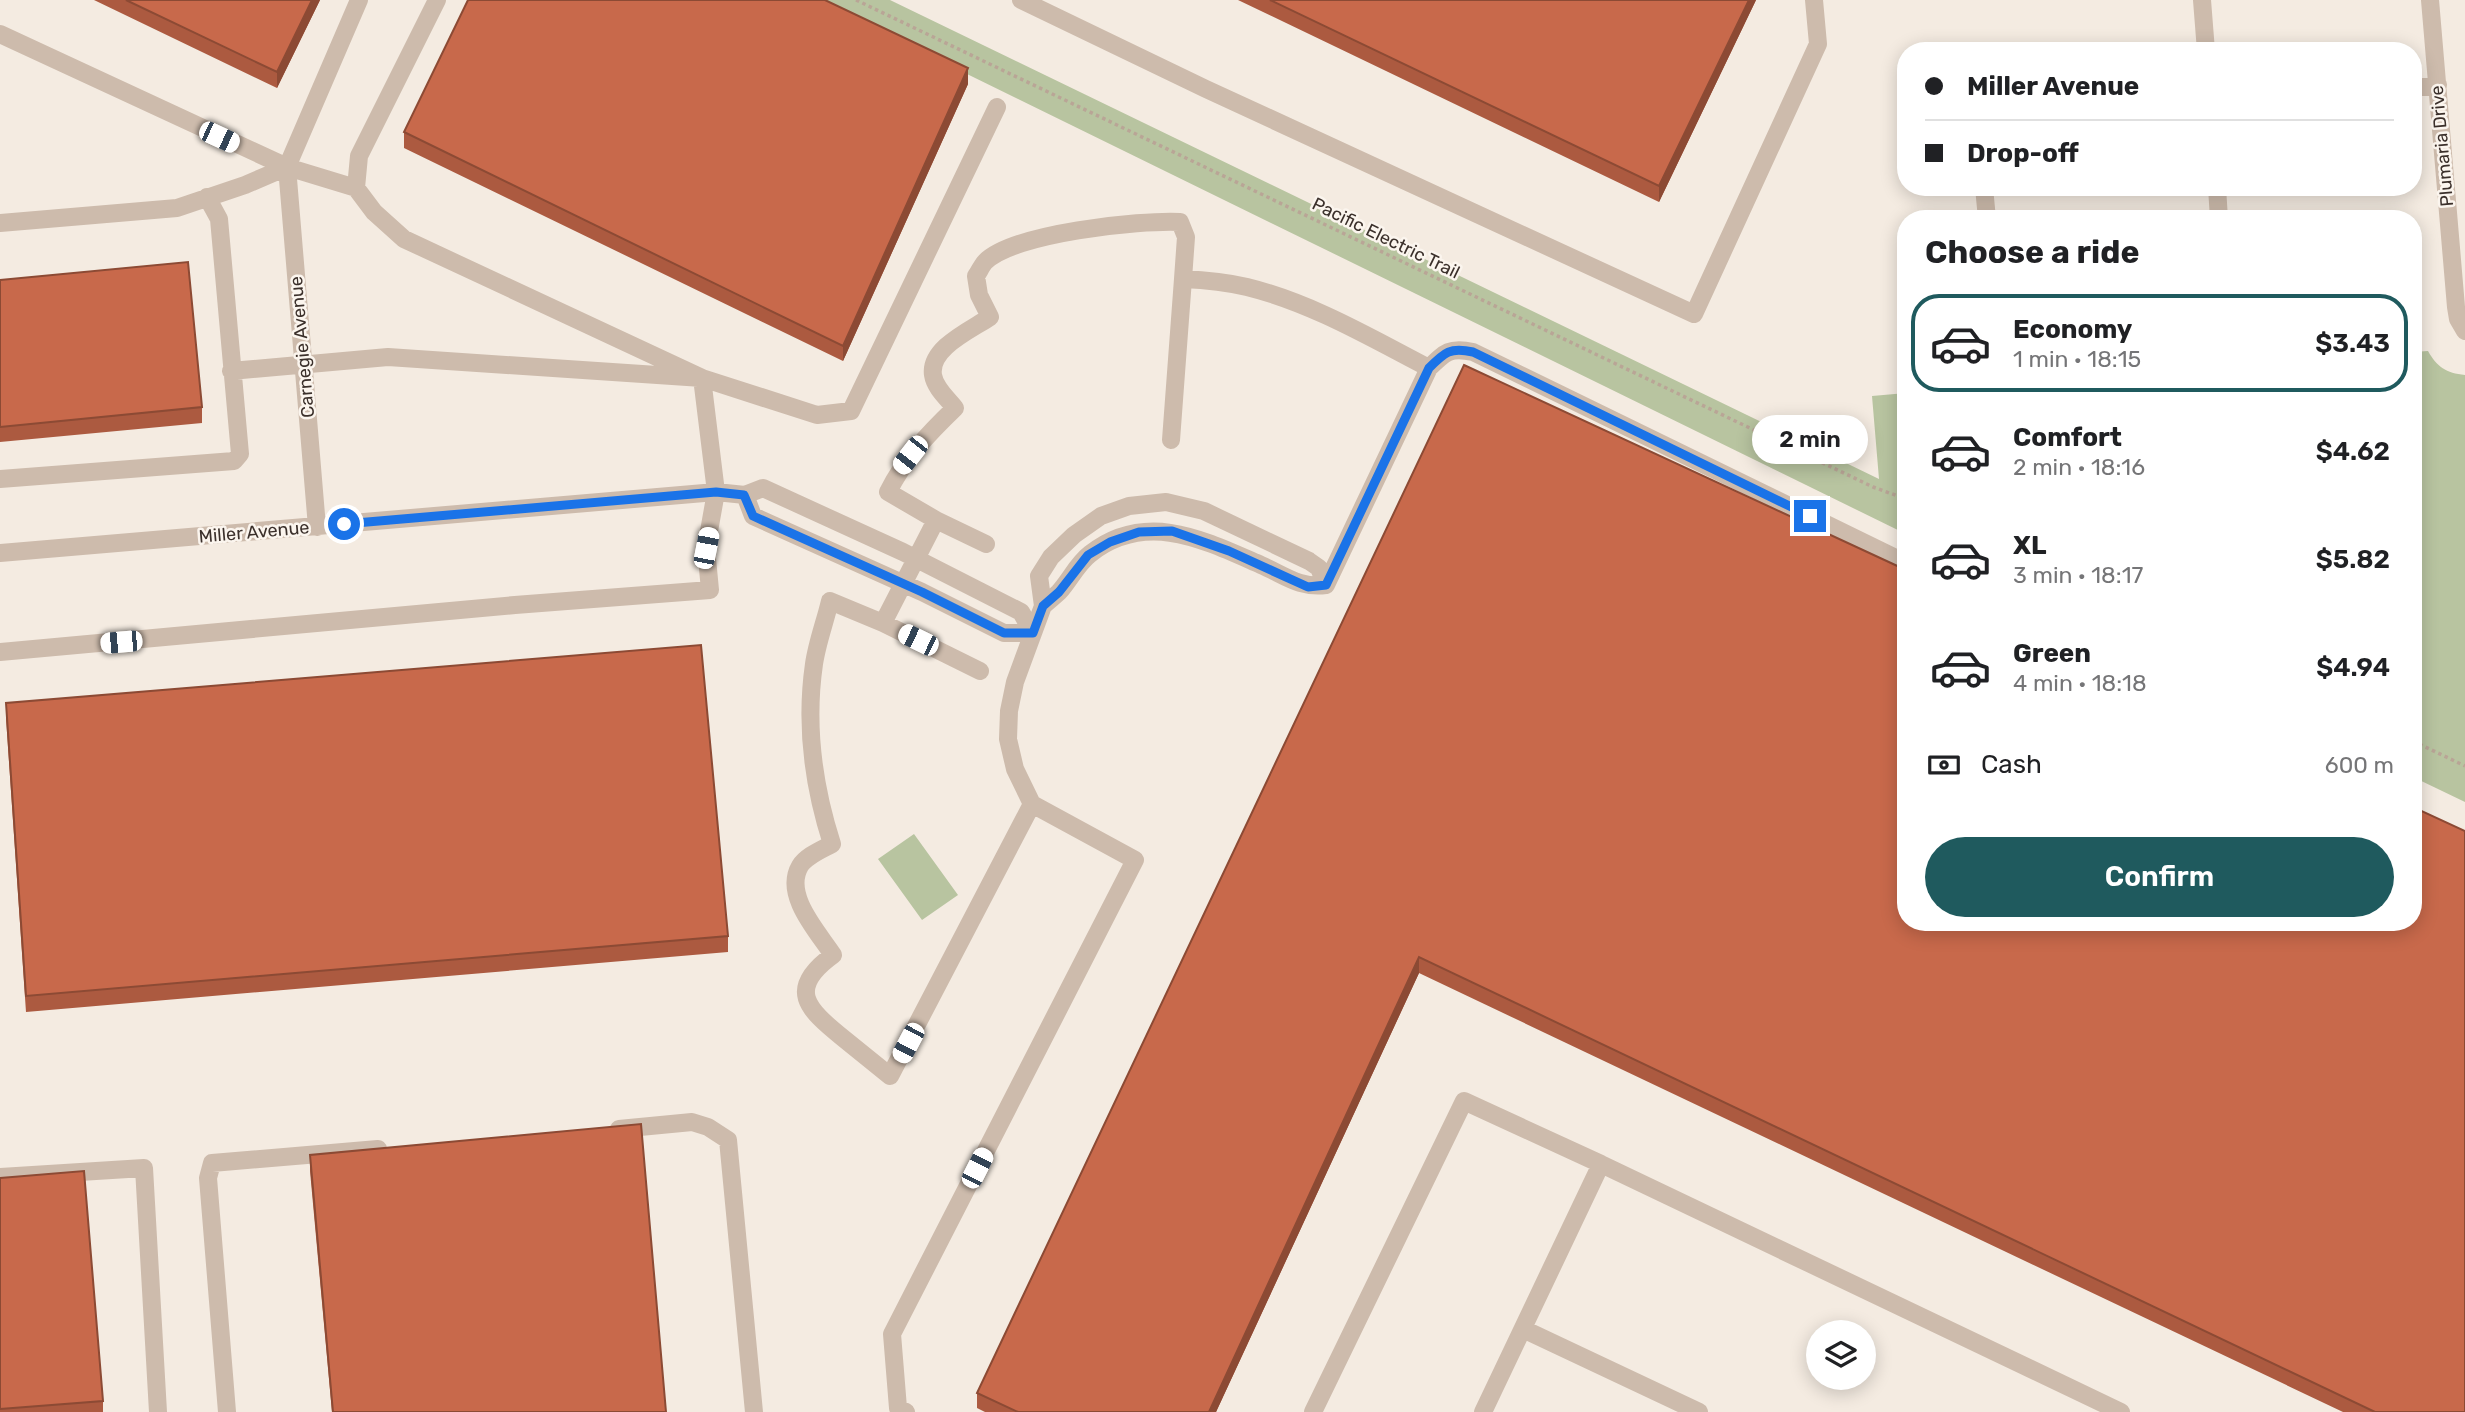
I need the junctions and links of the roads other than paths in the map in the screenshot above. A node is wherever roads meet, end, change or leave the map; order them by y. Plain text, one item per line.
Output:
1 (359, 0) edge
2 (437, 0) edge
3 (1021, 0) edge
4 (1814, 0) edge
5 (2202, 0) edge
6 (2430, 0) edge
7 (0, 34) edge
8 (2205, 42) edge
9 (2438, 85) junction
10 (2422, 87) edge
11 (997, 107) dead end
12 (286, 167) junction
13 (356, 188) junction
14 (207, 197) junction
15 (0, 223) edge
16 (1183, 279) junction
17 (2465, 331) edge
18 (303, 365) junction
19 (1429, 368) junction
20 (231, 371) junction
21 (702, 378) junction
22 (1171, 440) dead end
23 (0, 480) edge
24 (716, 492) junction
25 (744, 495) junction
26 (936, 520) junction
27 (317, 527) junction
28 (986, 544) dead end
29 (0, 553) edge
30 (916, 559) junction
31 (1897, 559) edge
32 (904, 585) junction
33 (1326, 585) junction
34 (1043, 606) junction
35 (883, 623) junction
36 (1033, 633) junction
37 (0, 652) edge
38 (980, 671) dead end
39 (1032, 804) junction
40 (596, 1131) edge
41 (390, 1148) edge
42 (1601, 1164) junction
43 (0, 1177) edge
44 (1523, 1329) junction
45 (158, 1412) edge
46 (227, 1412) edge
47 (754, 1412) edge
48 (906, 1412) edge
49 (1313, 1412) edge
50 (1483, 1412) edge
51 (1699, 1412) edge
52 (2121, 1412) edge

1 - 12 street
2 - 13 street
3 - 4 street
5 - 8 street
6 - 9 street, Plumaria Drive
7 - 12 street
9 - 10 street
9 - 17 street, Plumaria Drive
11 - 21 street
12 - 13 street
12 - 14 street
12 - 18 street, Carnegie Avenue
13 - 21 street
14 - 15 street
14 - 20 street
16 - 19 street
16 - 22 street
16 - 26 street
18 - 20 street
18 - 21 street
18 - 27 street, Carnegie Avenue
19 - 31 street
19 - 33 street
20 - 23 street
21 - 24 street
24 - 25 street, Miller Avenue
24 - 27 street, Miller Avenue
24 - 37 street
25 - 30 street, Miller Avenue
25 - 32 street
26 - 28 street
26 - 30 street
27 - 29 street, Miller Avenue
30 - 32 street
30 - 36 street, Miller Avenue
32 - 35 street
32 - 36 street
33 - 34 street
33 - 34 street
34 - 36 street
35 - 38 street
35 - 39 street
36 - 39 street
39 - 48 street
40 - 47 street
41 - 46 street
42 - 44 street
42 - 49 street
42 - 52 street
43 - 45 street
44 - 50 street
44 - 51 street

